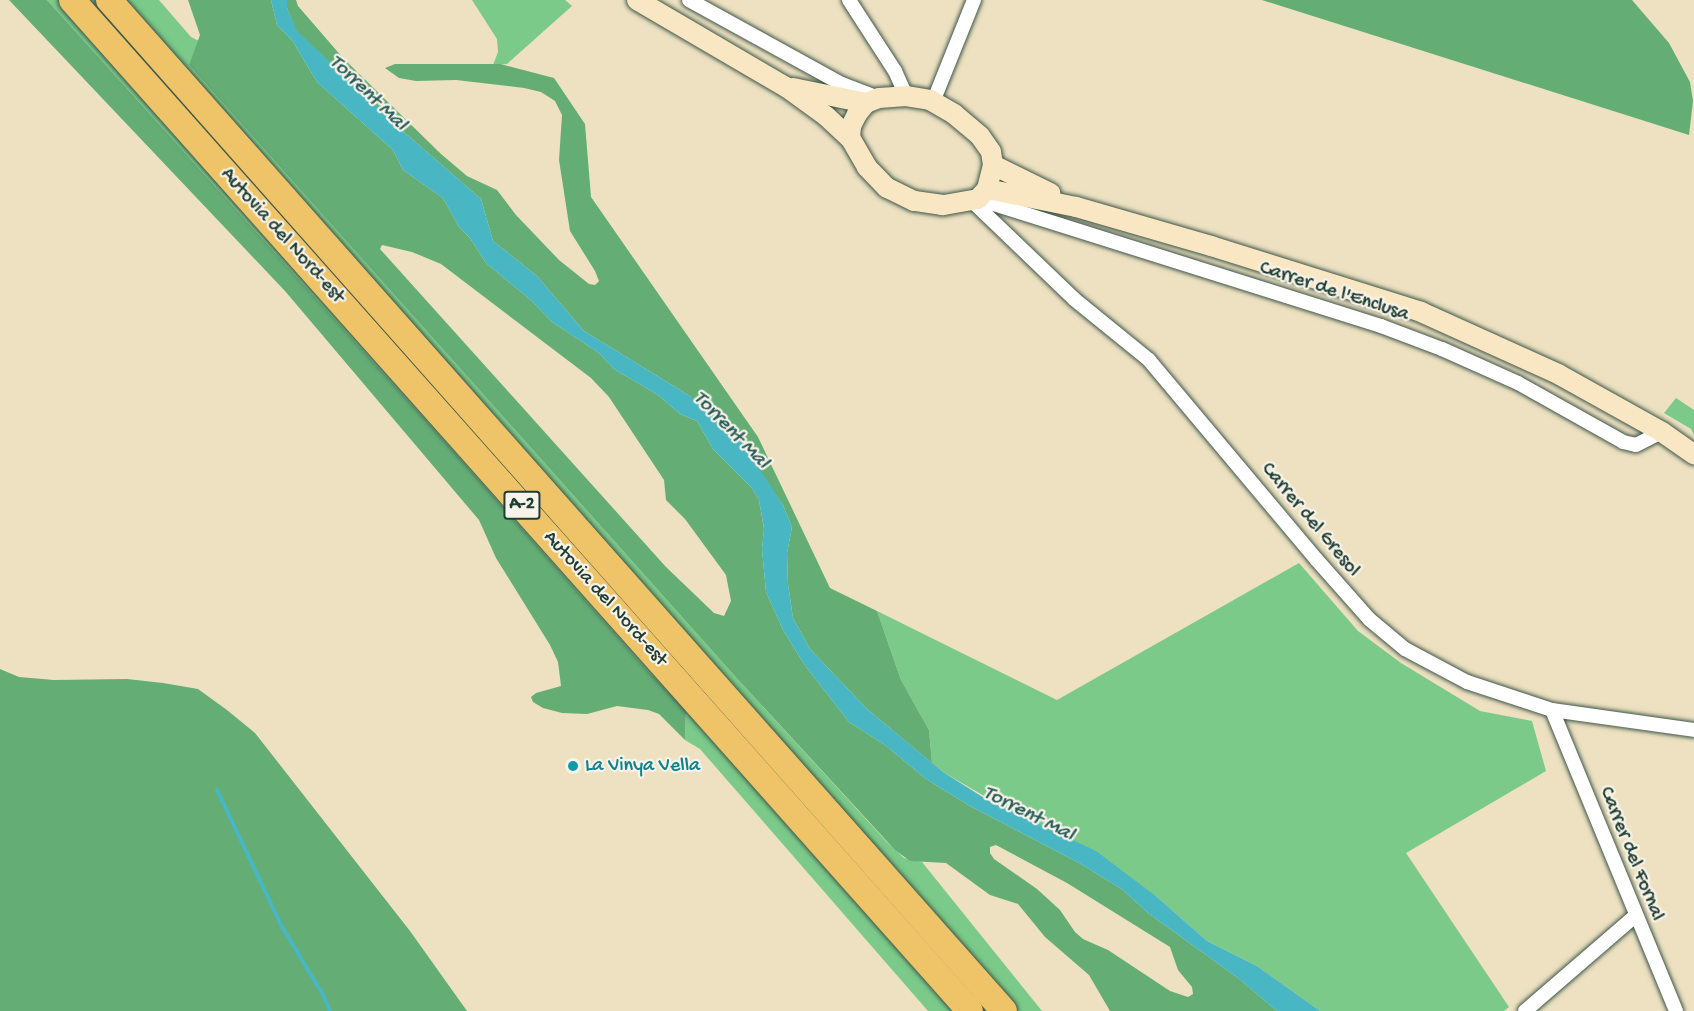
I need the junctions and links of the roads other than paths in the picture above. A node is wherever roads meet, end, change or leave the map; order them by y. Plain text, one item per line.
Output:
1 (72, 0) edge
2 (109, 0) edge
3 (637, 0) edge
4 (689, 0) edge
5 (849, 0) edge
6 (974, 0) edge
7 (786, 87) junction
8 (906, 96) junction
9 (873, 101) junction
10 (933, 102) junction
11 (850, 138) junction
12 (993, 165) junction
13 (979, 197) junction
14 (1076, 207) junction
15 (1662, 432) junction
16 (1694, 454) edge
17 (1552, 710) junction
18 (1694, 730) edge
19 (1635, 916) junction
20 (970, 1011) edge
21 (1004, 1011) edge
22 (1525, 1011) edge
23 (1676, 1011) edge

1 - 20 highway, Autovia del Nord-est / A-2
2 - 21 highway, Autovia del Nord-est / A-2
3 - 7 street
4 - 9 street
5 - 8 street
6 - 10 street
7 - 9 street
7 - 11 street
8 - 9 street
8 - 10 street
9 - 11 street
10 - 12 street
11 - 13 street
12 - 13 street
12 - 14 street
13 - 14 street
13 - 15 street, Carrer de l'Enclusa
13 - 17 street, Carrer del Gresol
14 - 15 street
15 - 16 street
17 - 18 street, Carrer del Gresol
17 - 19 street, Carrer del Fornal
19 - 22 street
19 - 23 street, Carrer del Fornal

